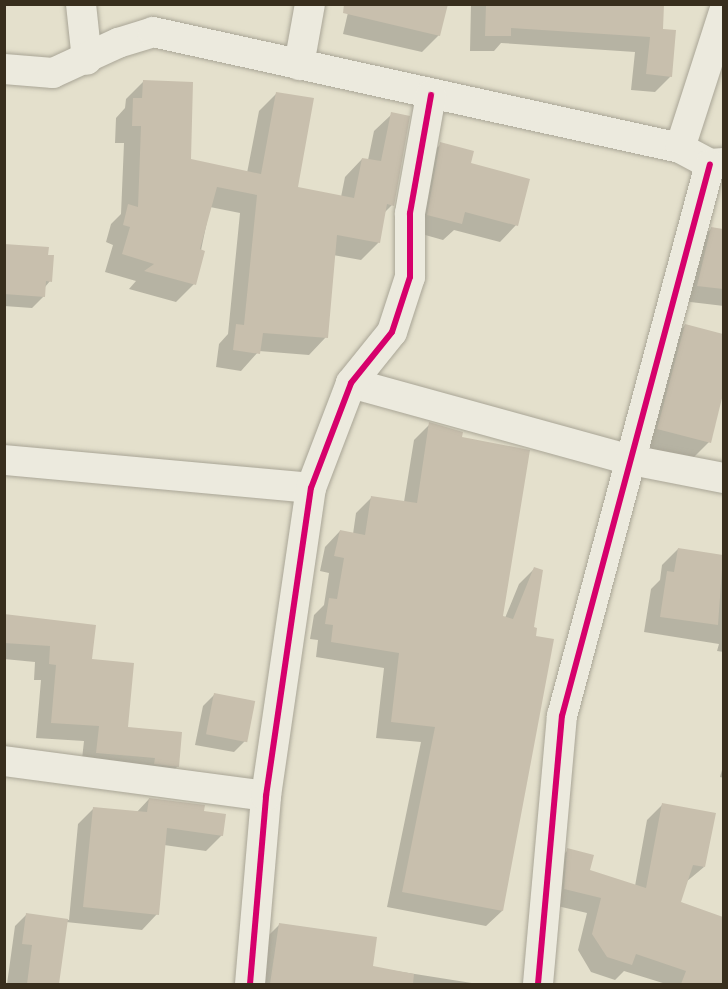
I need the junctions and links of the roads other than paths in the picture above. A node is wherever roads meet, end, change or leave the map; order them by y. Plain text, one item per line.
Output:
1 (81, 4) edge
2 (310, 4) edge
3 (723, 12) edge
4 (87, 60) junction
5 (299, 65) junction
6 (4, 69) edge
7 (430, 95) junction
8 (680, 148) junction
9 (716, 164) edge
10 (351, 383) junction
11 (4, 460) edge
12 (631, 460) junction
13 (723, 478) edge
14 (311, 488) junction
15 (4, 761) edge
16 (266, 796) junction
17 (250, 984) edge
18 (538, 984) edge

1 - 4 street
2 - 5 street
3 - 8 street
4 - 5 street
4 - 6 street
5 - 7 street
7 - 8 street
7 - 10 street
8 - 9 street
9 - 12 street
10 - 12 street
10 - 14 street
11 - 14 street
12 - 13 street
12 - 18 street
14 - 16 street
15 - 16 street
16 - 17 street

